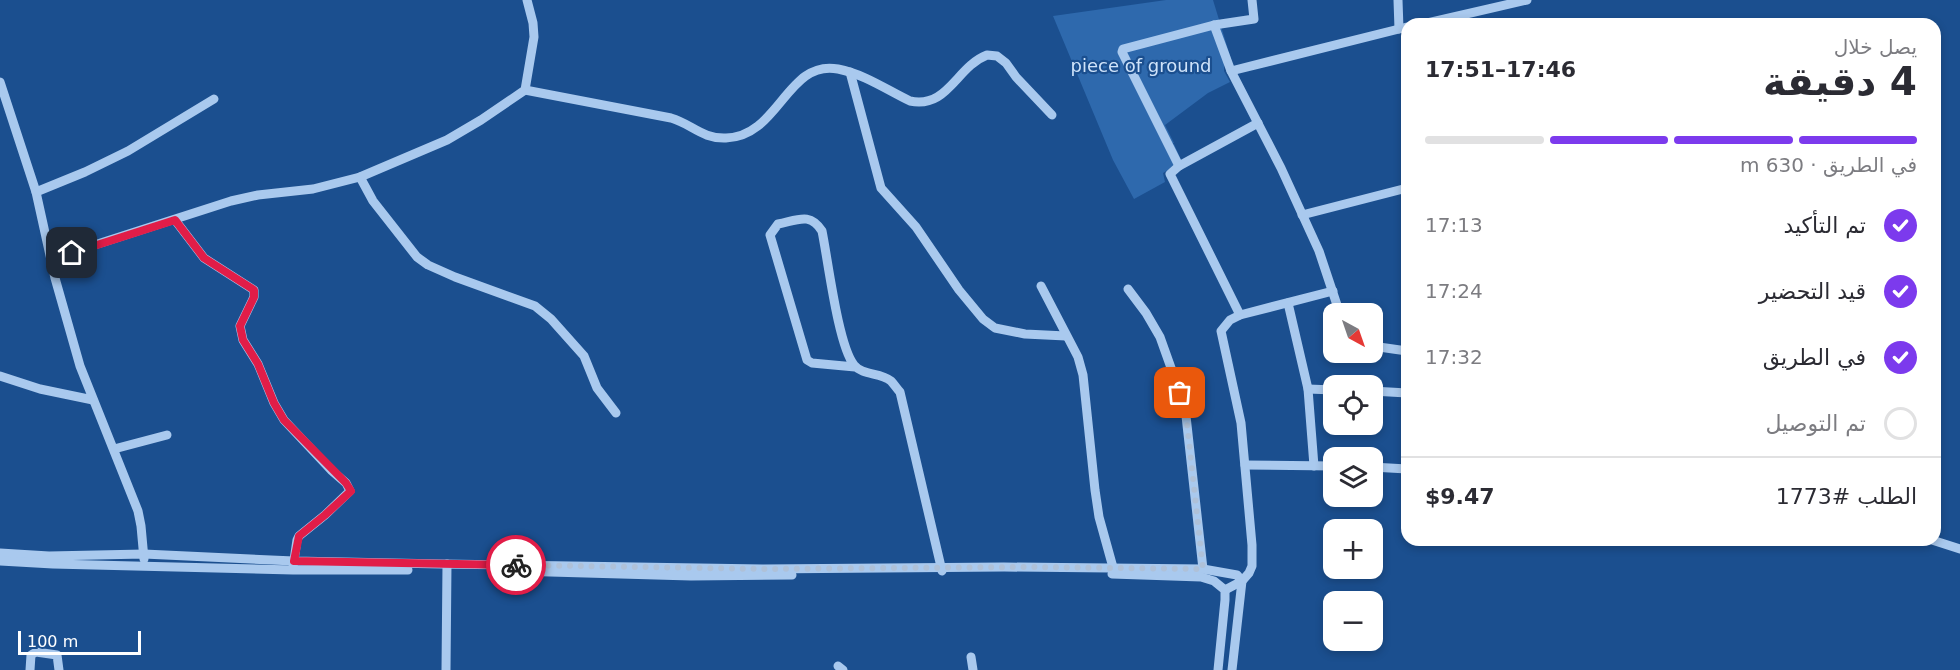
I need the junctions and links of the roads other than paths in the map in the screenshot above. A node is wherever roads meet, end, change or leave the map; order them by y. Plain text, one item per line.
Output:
1 (526, 0) edge
2 (1252, 0) edge
3 (1398, 0) edge
4 (1527, 0) edge
5 (1401, 18) edge
6 (1448, 18) edge
7 (1214, 26) junction
8 (1401, 28) edge
9 (1231, 71) junction
10 (850, 72) junction
11 (0, 82) edge
12 (525, 90) junction
13 (214, 99) dead end
14 (1052, 115) dead end
15 (1258, 123) junction
16 (1179, 166) junction
17 (360, 177) junction
18 (1401, 190) edge
19 (36, 192) junction
20 (1302, 215) junction
21 (175, 220) junction
22 (51, 259) junction
23 (1041, 286) dead end
24 (1128, 289) dead end
25 (1333, 291) junction
26 (1288, 303) junction
27 (1337, 303) edge
28 (1240, 315) junction
29 (1066, 336) junction
30 (1383, 348) edge
31 (1401, 350) edge
32 (855, 367) junction
33 (0, 376) edge
34 (1308, 389) junction
35 (1323, 390) edge
36 (1383, 392) edge
37 (1401, 393) edge
38 (93, 400) junction
39 (616, 413) dead end
40 (167, 435) dead end
41 (114, 449) junction
42 (1245, 465) junction
43 (1314, 466) junction
44 (1323, 466) edge
45 (1383, 468) edge
46 (1401, 469) edge
47 (1941, 543) edge
48 (1960, 549) edge
49 (0, 553) edge
50 (144, 554) junction
51 (0, 561) edge
52 (144, 565) junction
53 (293, 566) junction
54 (444, 567) junction
55 (1203, 569) junction
56 (942, 570) junction
57 (1114, 571) junction
58 (1242, 581) junction
59 (1225, 590) junction
60 (971, 657) dead end
61 (30, 670) edge
62 (59, 670) edge
63 (441, 670) edge
64 (446, 670) edge
65 (972, 670) edge
66 (1218, 670) edge
67 (1232, 670) edge

1 - 12 street
2 - 7 street
3 - 5 street
4 - 6 street
7 - 9 street
7 - 16 street
8 - 9 street
9 - 15 street
10 - 12 street
10 - 14 street
10 - 29 street
11 - 19 street
12 - 17 street
13 - 19 street
15 - 16 street
15 - 20 street
16 - 28 street
17 - 21 street
17 - 39 street
18 - 20 street
19 - 22 street
20 - 25 street
21 - 22 street
21 - 53 street
22 - 38 street
23 - 29 street
24 - 55 street
25 - 26 street
25 - 27 street
26 - 28 street
26 - 34 street
28 - 42 street
29 - 57 street
30 - 31 street
32 - 32 street
32 - 56 street
33 - 38 street
34 - 35 street
34 - 43 street
36 - 37 street
38 - 41 street
40 - 41 street
41 - 50 street
42 - 43 street
42 - 58 street
43 - 44 street
45 - 46 street
47 - 48 street
49 - 50 street
50 - 52 street
50 - 53 street
51 - 52 street
52 - 53 street
53 - 54 street
54 - 56 street
54 - 63 street
54 - 64 street
55 - 57 street
55 - 58 street
56 - 57 street
57 - 59 street
58 - 59 street
58 - 67 street
59 - 66 street
60 - 65 street
61 - 62 street

